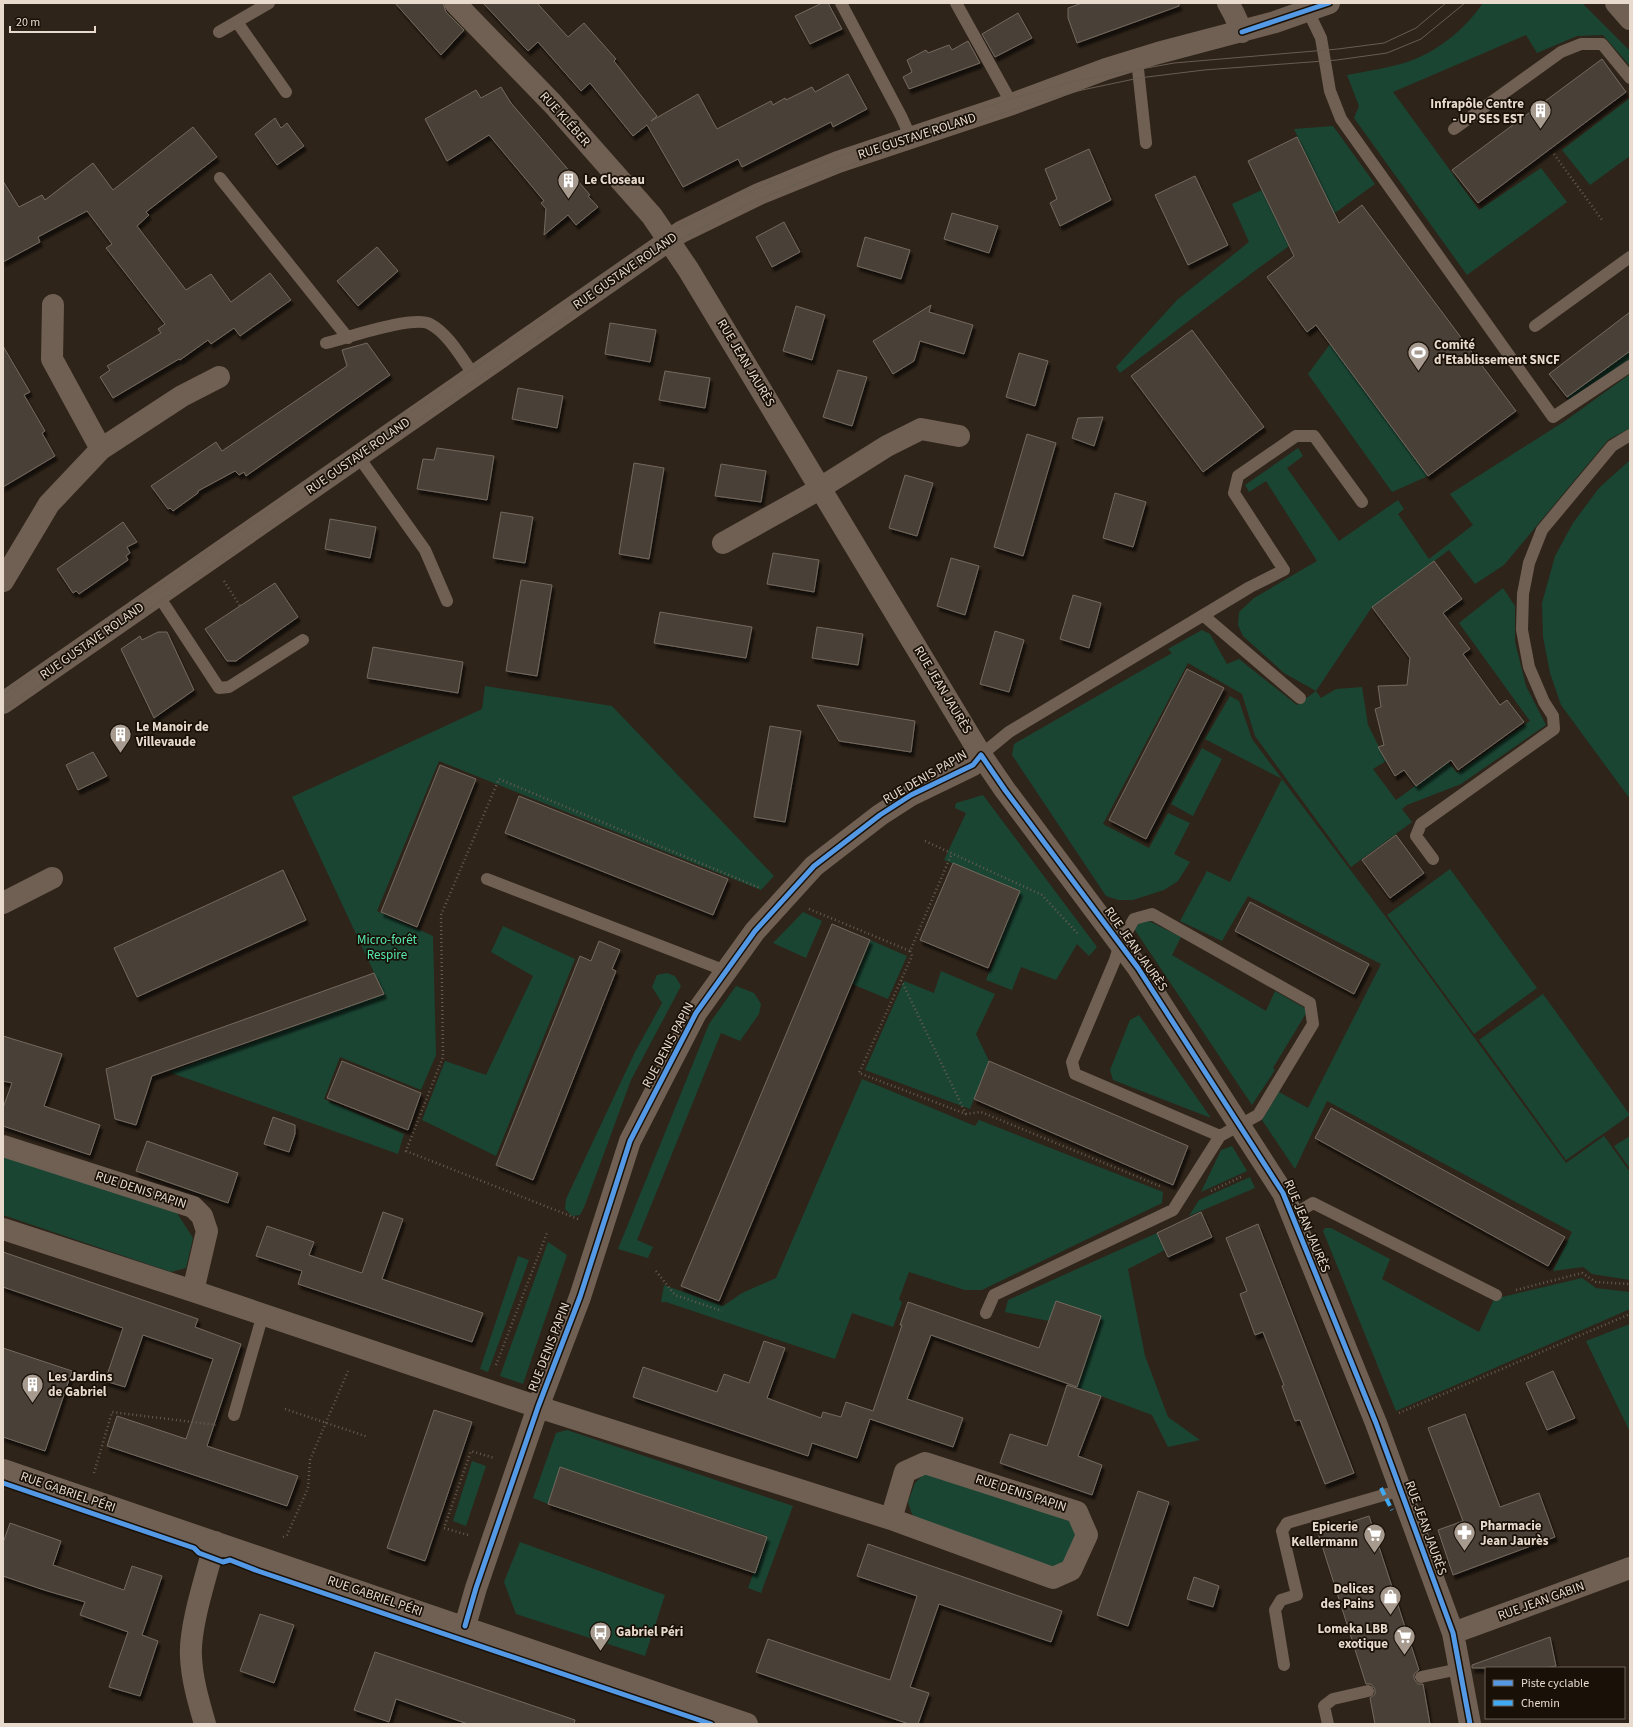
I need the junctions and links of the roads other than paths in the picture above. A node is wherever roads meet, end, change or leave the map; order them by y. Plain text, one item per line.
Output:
1 (269, 3) edge
2 (455, 3) edge
3 (841, 3) edge
4 (956, 3) edge
5 (1228, 3) edge
6 (1329, 3) edge
7 (1616, 3) edge
8 (1308, 11) junction
9 (1630, 19) edge
10 (237, 22) junction
11 (219, 32) dead end
12 (1242, 32) junction
13 (1137, 60) junction
14 (1630, 78) edge
15 (286, 92) dead end
16 (1012, 104) junction
17 (1454, 129) dead end
18 (911, 138) junction
19 (1146, 143) dead end
20 (220, 178) dead end
21 (669, 240) junction
22 (1630, 257) edge
23 (53, 306) dead end
24 (1535, 326) dead end
25 (348, 338) junction
26 (326, 343) dead end
27 (1630, 366) edge
28 (474, 375) junction
29 (219, 377) dead end
30 (1630, 435) edge
31 (959, 436) dead end
32 (101, 449) junction
33 (358, 456) junction
34 (822, 487) junction
35 (1362, 502) dead end
36 (723, 543) dead end
37 (3, 581) edge
38 (158, 595) junction
39 (447, 601) dead end
40 (1204, 616) junction
41 (303, 640) dead end
42 (1300, 698) dead end
43 (3, 703) edge
44 (981, 755) junction
45 (1433, 859) dead end
46 (52, 878) dead end
47 (487, 879) dead end
48 (3, 902) edge
49 (1120, 944) junction
50 (726, 971) junction
51 (1241, 1124) junction
52 (1220, 1136) junction
53 (3, 1146) edge
54 (1293, 1215) junction
55 (3, 1229) edge
56 (193, 1291) junction
57 (1496, 1295) road end
58 (986, 1313) dead end
59 (263, 1314) junction
60 (538, 1407) junction
61 (234, 1415) road end
62 (3, 1470) edge
63 (1401, 1490) junction
64 (891, 1518) junction
65 (215, 1542) junction
66 (1630, 1568) edge
67 (465, 1626) junction
68 (1452, 1633) junction
69 (1284, 1665) dead end
70 (1459, 1670) junction
71 (1421, 1678) dead end
72 (1368, 1691) dead end
73 (205, 1724) edge
74 (747, 1724) edge
75 (1328, 1724) edge
76 (1470, 1724) edge

1 - 10 lane
2 - 21 street, RUE KLÉBER
3 - 18 lane
4 - 16 lane
5 - 12 street
6 - 8 street, RUE GUSTAVE ROLAND
7 - 9 street
8 - 12 street, RUE GUSTAVE ROLAND
8 - 27 lane
10 - 11 lane
10 - 15 lane
12 - 13 street, RUE GUSTAVE ROLAND
13 - 16 street, RUE GUSTAVE ROLAND
13 - 19 lane
14 - 17 lane
16 - 18 street, RUE GUSTAVE ROLAND
18 - 21 street, RUE GUSTAVE ROLAND
20 - 25 lane
21 - 28 street, RUE GUSTAVE ROLAND
21 - 34 street, RUE JEAN JAURÈS
22 - 24 lane
23 - 32 street
25 - 26 lane
25 - 28 lane
28 - 33 street, RUE GUSTAVE ROLAND
29 - 32 street
30 - 45 lane
31 - 34 street
32 - 37 street
33 - 38 street, RUE GUSTAVE ROLAND
33 - 39 lane
34 - 36 street
34 - 44 street, RUE JEAN JAURÈS
35 - 40 lane
38 - 41 lane
38 - 43 street, RUE GUSTAVE ROLAND
40 - 42 lane
40 - 44 lane
44 - 49 street, RUE JEAN JAURÈS
44 - 50 street, RUE DENIS PAPIN
46 - 48 street
47 - 50 lane
49 - 51 street, RUE JEAN JAURÈS
49 - 51 lane
49 - 52 lane
50 - 60 street, RUE DENIS PAPIN
51 - 52 lane
51 - 54 street, RUE JEAN JAURÈS
52 - 58 lane
53 - 56 street, RUE DENIS PAPIN
54 - 57 lane
54 - 63 street, RUE JEAN JAURÈS
55 - 56 street, RUE DENIS PAPIN
56 - 59 street, RUE DENIS PAPIN
59 - 60 street, RUE DENIS PAPIN
59 - 61 lane
60 - 64 street, RUE DENIS PAPIN
60 - 67 street, RUE DENIS PAPIN
62 - 65 street, RUE GABRIEL PÉRI
63 - 68 street, RUE JEAN JAURÈS
63 - 69 lane
64 - 64 street, RUE DENIS PAPIN
65 - 67 street, RUE GABRIEL PÉRI
65 - 73 street
66 - 68 street, RUE JEAN GABIN
67 - 74 street, RUE GABRIEL PÉRI
68 - 70 street, RUE JEAN JAURÈS
70 - 71 lane
70 - 76 street, RUE JEAN JAURÈS
72 - 75 lane

